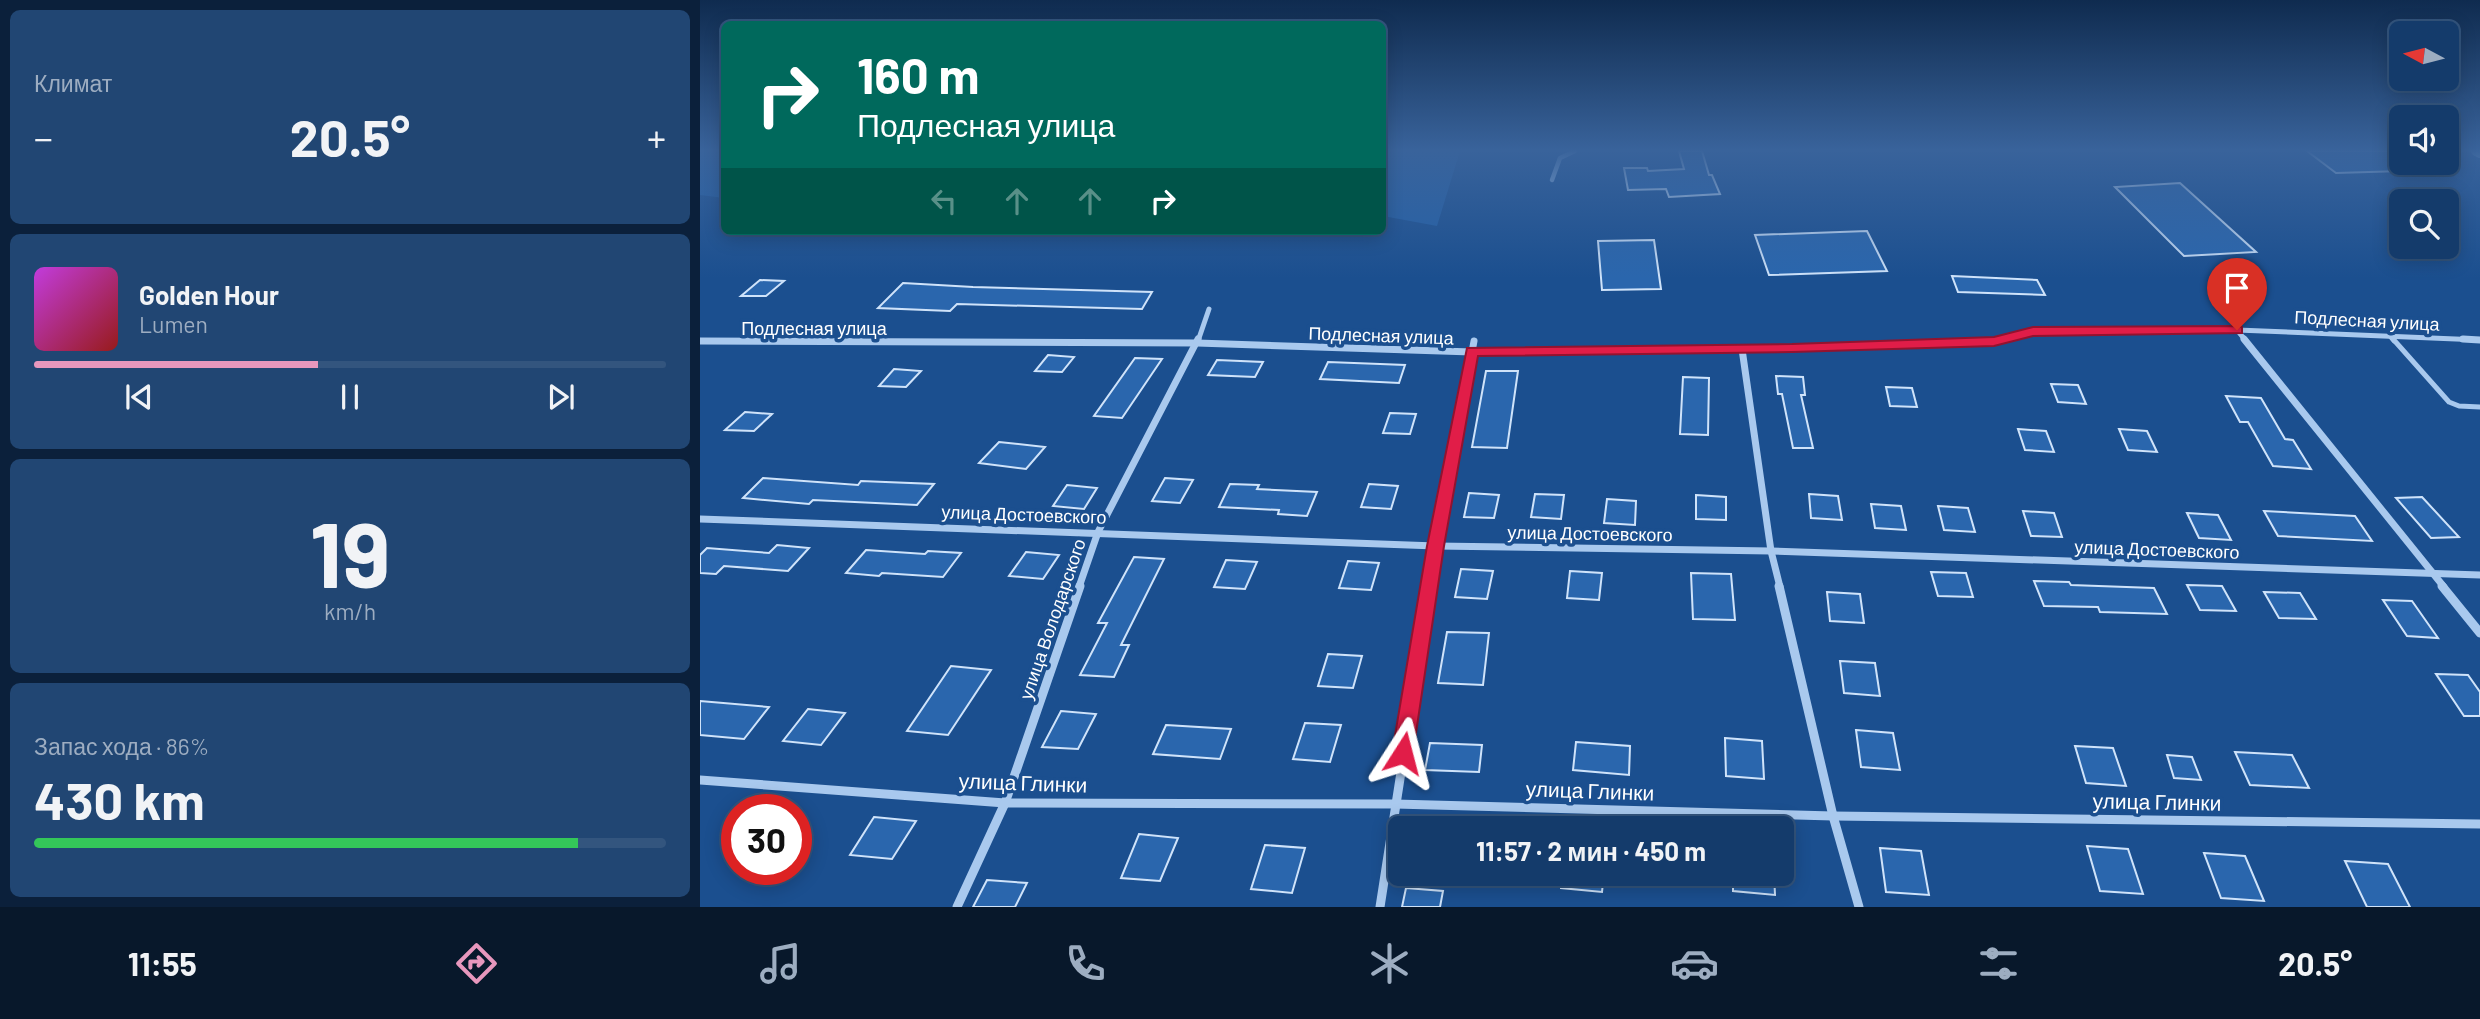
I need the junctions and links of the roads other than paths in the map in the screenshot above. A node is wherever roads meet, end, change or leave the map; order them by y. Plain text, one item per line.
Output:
1 (1209, 309) dead end
2 (2237, 330) junction
3 (2389, 335) junction
4 (2480, 340) edge
5 (700, 341) edge
6 (1474, 341) dead end
7 (1197, 343) junction
8 (1742, 349) junction
9 (1472, 352) junction
10 (2480, 407) edge
11 (700, 519) edge
12 (1098, 532) junction
13 (1436, 546) junction
14 (1771, 551) junction
15 (2435, 574) junction
16 (2480, 575) edge
17 (2480, 633) edge
18 (700, 780) edge
19 (1005, 803) junction
20 (1395, 804) junction
21 (1833, 816) junction
22 (2480, 824) edge
23 (957, 907) edge
24 (1380, 907) edge
25 (1859, 907) edge

1 - 7 street, улица Володарского
2 - 3 street, Подлесная улица
2 - 8 street, Подлесная улица
2 - 15 street
3 - 4 street, Подлесная улица
3 - 10 lane
5 - 7 street, Подлесная улица
6 - 9 street
7 - 9 street, Подлесная улица
7 - 12 street, улица Володарского
8 - 9 street, Подлесная улица
8 - 14 street
9 - 13 street
11 - 12 street, улица Достоевского
12 - 13 street, улица Достоевского
12 - 19 street, улица Володарского
13 - 14 street, улица Достоевского
13 - 20 street
14 - 15 street, улица Достоевского
14 - 21 street
15 - 16 street, улица Достоевского
15 - 17 street
18 - 19 street, улица Глинки
19 - 20 street, улица Глинки
19 - 23 street, улица Володарского
20 - 21 street, улица Глинки
20 - 24 street
21 - 22 street, улица Глинки
21 - 25 street

